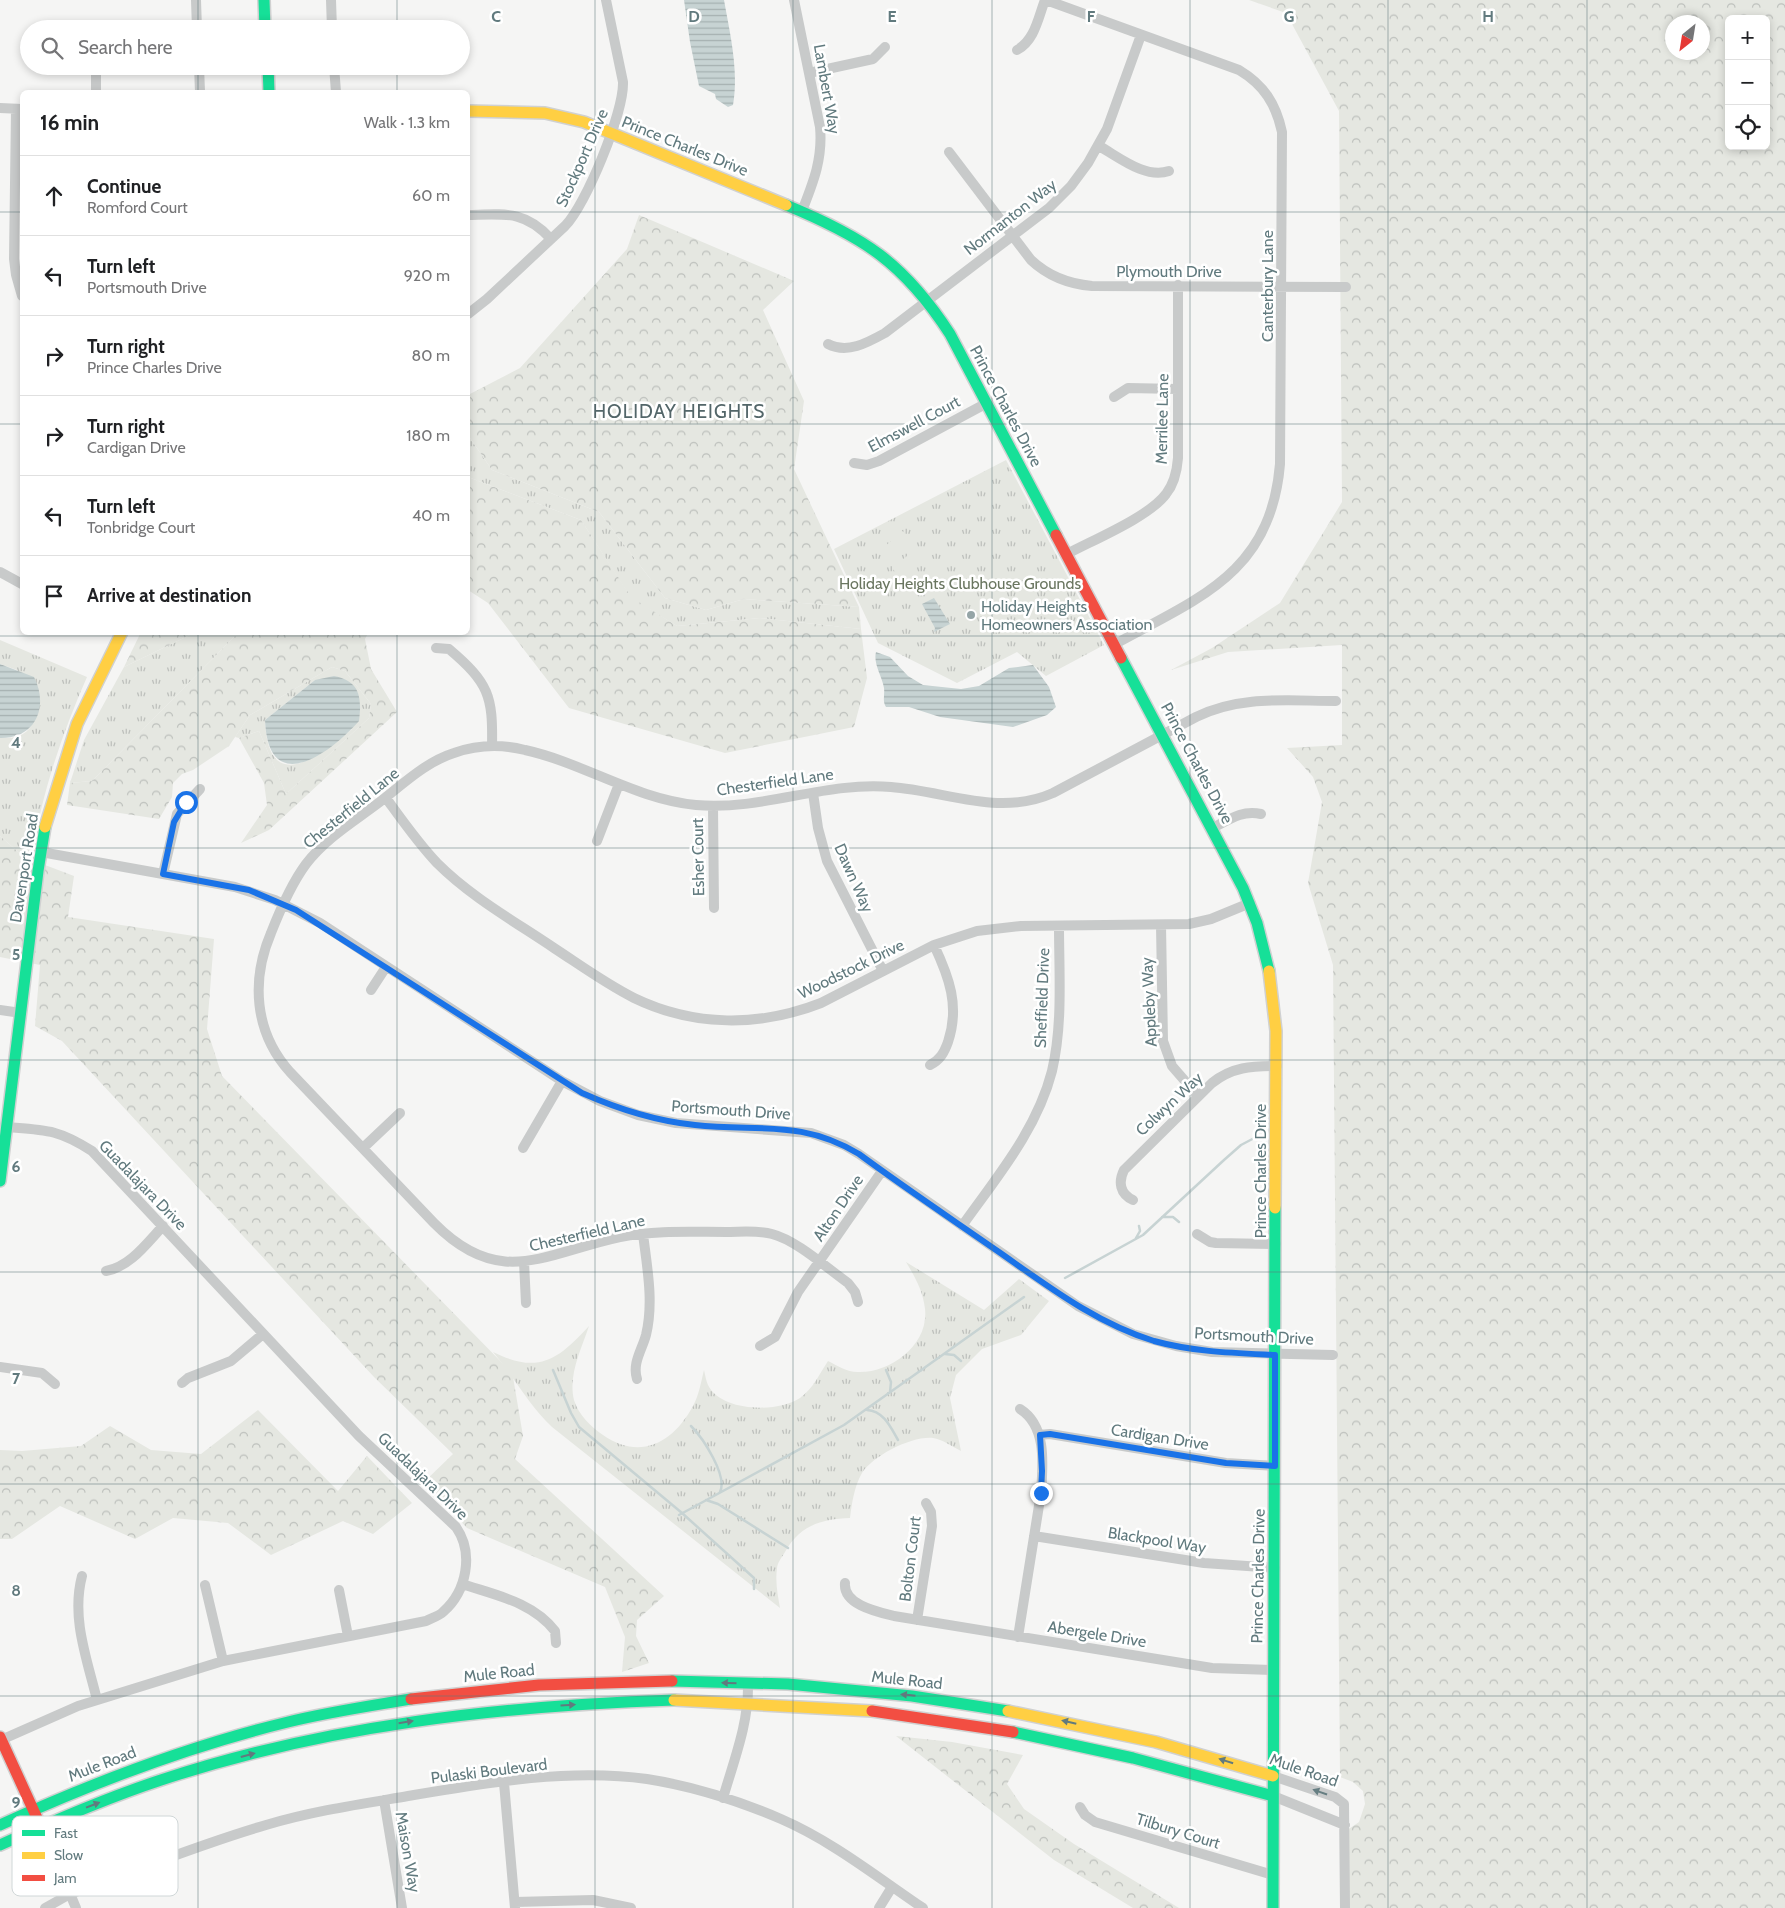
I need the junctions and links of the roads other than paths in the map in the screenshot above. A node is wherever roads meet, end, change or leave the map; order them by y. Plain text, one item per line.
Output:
1 (196, 0) edge
2 (264, 0) edge
3 (331, 0) edge
4 (606, 0) edge
5 (794, 0) edge
6 (1045, 0) edge
7 (197, 20) edge
8 (265, 20) edge
9 (332, 20) edge
10 (1141, 34) junction
11 (885, 46) dead end
12 (1017, 50) dead end
13 (809, 73) junction
14 (96, 75) edge
15 (199, 75) edge
16 (268, 75) edge
17 (335, 75) edge
18 (96, 90) edge
19 (200, 90) edge
20 (269, 90) edge
21 (336, 90) edge
22 (0, 108) edge
23 (19, 108) edge
24 (470, 111) edge
25 (610, 134) junction
26 (1099, 146) junction
27 (949, 152) dead end
28 (1169, 171) dead end
29 (802, 212) junction
30 (470, 215) edge
31 (1012, 235) junction
32 (551, 239) junction
33 (1178, 285) junction
34 (1282, 286) junction
35 (1346, 287) dead end
36 (20, 289) edge
37 (928, 300) junction
38 (470, 312) edge
39 (828, 344) dead end
40 (1178, 388) junction
41 (1114, 397) dead end
42 (987, 403) junction
43 (854, 463) dead end
44 (1067, 554) junction
45 (0, 572) edge
46 (20, 583) edge
47 (119, 635) edge
48 (1115, 644) junction
49 (436, 648) dead end
50 (1336, 701) dead end
51 (1163, 735) junction
52 (492, 746) junction
53 (618, 784) junction
54 (200, 789) dead end
55 (813, 793) junction
56 (386, 798) junction
57 (713, 806) junction
58 (1261, 814) dead end
59 (1213, 828) junction
60 (597, 841) dead end
61 (41, 852) junction
62 (163, 874) junction
63 (1250, 903) junction
64 (285, 904) junction
65 (714, 908) dead end
66 (1161, 925) junction
67 (1059, 926) junction
68 (934, 945) junction
69 (386, 967) junction
70 (883, 971) junction
71 (370, 990) dead end
72 (0, 1010) edge
73 (20, 1013) junction
74 (930, 1066) dead end
75 (1277, 1066) junction
76 (562, 1082) junction
77 (1198, 1096) junction
78 (400, 1113) dead end
79 (6, 1127) junction
80 (363, 1148) junction
81 (523, 1148) dead end
82 (882, 1170) junction
83 (0, 1181) edge
84 (1133, 1200) dead end
85 (163, 1226) junction
86 (962, 1226) junction
87 (643, 1234) junction
88 (1197, 1234) dead end
89 (1276, 1244) junction
90 (524, 1262) junction
91 (819, 1263) junction
92 (106, 1271) dead end
93 (526, 1302) dead end
94 (858, 1302) dead end
95 (263, 1334) junction
96 (760, 1346) dead end
97 (1275, 1355) junction
98 (1334, 1355) dead end
99 (0, 1367) edge
100 (637, 1379) dead end
101 (182, 1383) dead end
102 (56, 1384) dead end
103 (1020, 1409) dead end
104 (1040, 1435) junction
105 (1275, 1466) junction
106 (926, 1503) dead end
107 (1034, 1536) junction
108 (1275, 1568) junction
109 (82, 1576) dead end
110 (845, 1583) dead end
111 (462, 1584) junction
112 (205, 1585) dead end
113 (339, 1590) dead end
114 (917, 1620) junction
115 (348, 1636) junction
116 (1018, 1637) junction
117 (556, 1643) dead end
118 (223, 1661) junction
119 (1273, 1670) junction
120 (748, 1683) junction
121 (97, 1700) junction
122 (748, 1704) junction
123 (1, 1739) edge
124 (1273, 1776) junction
125 (504, 1783) junction
126 (1273, 1796) junction
127 (723, 1798) junction
128 (384, 1800) junction
129 (1080, 1806) dead end
130 (33, 1809) junction
131 (19, 1816) edge
132 (36, 1816) edge
133 (65, 1816) edge
134 (12, 1819) edge
135 (0, 1825) edge
136 (1345, 1825) junction
137 (12, 1839) edge
138 (0, 1845) edge
139 (178, 1856) edge
140 (1273, 1875) junction
141 (892, 1887) junction
142 (66, 1896) edge
143 (71, 1896) edge
144 (515, 1905) edge
145 (45, 1908) edge
146 (76, 1908) edge
147 (402, 1908) edge
148 (631, 1908) edge
149 (878, 1908) edge
150 (923, 1908) edge
151 (1273, 1908) edge
152 (1345, 1908) edge

1 - 7 street
2 - 8 street
3 - 9 street
4 - 25 street, Stockport Drive
5 - 13 street, Lambert Way
6 - 10 street, Canterbury Lane
6 - 12 street
10 - 26 street, Normanton Way
10 - 34 street, Canterbury Lane
11 - 13 street
13 - 29 street, Lambert Way
14 - 18 street
15 - 19 street
16 - 20 street
17 - 21 street
22 - 23 street
23 - 36 street
24 - 25 street, Prince Charles Drive
25 - 29 street, Prince Charles Drive
25 - 32 street, Stockport Drive
26 - 28 street
26 - 31 street, Normanton Way
27 - 31 street, Plymouth Drive
29 - 37 street, Prince Charles Drive
30 - 32 street
31 - 33 street, Plymouth Drive
31 - 37 street, Normanton Way
32 - 38 street, Stockport Drive
33 - 34 street, Plymouth Drive
33 - 40 street, Merrilee Lane
34 - 35 street, Plymouth Drive
34 - 48 street, Canterbury Lane
37 - 39 street, Normanton Way
37 - 42 street, Prince Charles Drive
40 - 41 street
40 - 44 street, Merrilee Lane
42 - 43 street, Elmswell Court
42 - 44 street, Prince Charles Drive
44 - 48 street, Prince Charles Drive
45 - 46 street
47 - 61 street, Davenport Road
48 - 51 street, Prince Charles Drive
49 - 52 street
50 - 51 street, Chesterfield Lane
51 - 55 street, Chesterfield Lane
51 - 59 street, Prince Charles Drive
52 - 53 street, Chesterfield Lane
52 - 56 street, Chesterfield Lane
53 - 57 street, Chesterfield Lane
53 - 60 street
54 - 62 street
55 - 57 street, Chesterfield Lane
55 - 70 street, Dawn Way
56 - 64 street, Chesterfield Lane
56 - 70 street, Woodstock Drive
57 - 65 street, Esher Court
58 - 59 street
59 - 63 street, Prince Charles Drive
61 - 62 street, Portsmouth Drive
61 - 73 street, Davenport Road
62 - 64 street, Portsmouth Drive
63 - 66 street, Woodstock Drive
63 - 75 street, Prince Charles Drive
64 - 69 street, Portsmouth Drive
64 - 80 street, Chesterfield Lane
66 - 67 street, Woodstock Drive
66 - 77 street, Appleby Way
67 - 68 street, Woodstock Drive
67 - 86 street, Sheffield Drive
68 - 70 street, Woodstock Drive
68 - 74 street
69 - 71 street
69 - 76 street, Portsmouth Drive
72 - 73 street
73 - 79 street, Davenport Road
75 - 77 street, Colwyn Way
75 - 89 street, Prince Charles Drive
76 - 81 street
76 - 82 street, Portsmouth Drive
77 - 84 street, Colwyn Way
78 - 80 street
79 - 83 street, Davenport Road
79 - 85 street, Guadalajara Drive
80 - 90 street, Chesterfield Lane
82 - 86 street, Portsmouth Drive
82 - 91 street, Alton Drive
85 - 92 street
85 - 95 street, Guadalajara Drive
86 - 97 street, Portsmouth Drive
87 - 90 street, Chesterfield Lane
87 - 91 street, Chesterfield Lane
87 - 100 street
88 - 89 street
89 - 97 street, Prince Charles Drive
90 - 93 street
91 - 94 street, Chesterfield Lane
91 - 96 street, Alton Drive
95 - 101 street
95 - 111 street, Guadalajara Drive
97 - 98 street, Portsmouth Drive
97 - 105 street, Prince Charles Drive
99 - 102 street
103 - 104 street
104 - 105 street, Cardigan Drive
104 - 107 street
105 - 108 street, Prince Charles Drive
106 - 114 street, Bolton Court
107 - 108 street, Blackpool Way
107 - 116 street
108 - 119 street, Prince Charles Drive
109 - 121 street
110 - 114 street, Abergele Drive
111 - 115 street, Guadalajara Drive
111 - 117 street
112 - 118 street
113 - 115 street
114 - 116 street, Abergele Drive
115 - 118 street, Guadalajara Drive
116 - 119 street, Abergele Drive
118 - 121 street, Guadalajara Drive
119 - 124 street, Prince Charles Drive
120 - 122 street
124 -> 120 street, Mule Road
120 -> 130 street, Mule Road
121 - 123 street, Guadalajara Drive
122 - 126 street
122 - 127 street
133 -> 122 street
123 - 130 street
124 - 126 street, Prince Charles Drive
136 -> 124 street, Mule Road
125 - 127 street, Pulaski Boulevard
125 - 128 street, Pulaski Boulevard
125 - 144 street
126 - 136 street
126 - 140 street, Prince Charles Drive
127 - 141 street, Pulaski Boulevard
128 - 139 street, Pulaski Boulevard
128 - 147 street, Maison Way
129 - 140 street, Tilbury Court
130 - 131 street, Mule Road
130 - 132 street
134 - 135 street, Mule Road
136 - 152 street, Mule Road
137 - 138 street
140 - 151 street, Prince Charles Drive
141 - 149 street
141 - 150 street, Pulaski Boulevard
142 - 145 street, Pulaski Boulevard
143 - 146 street
144 - 148 street

